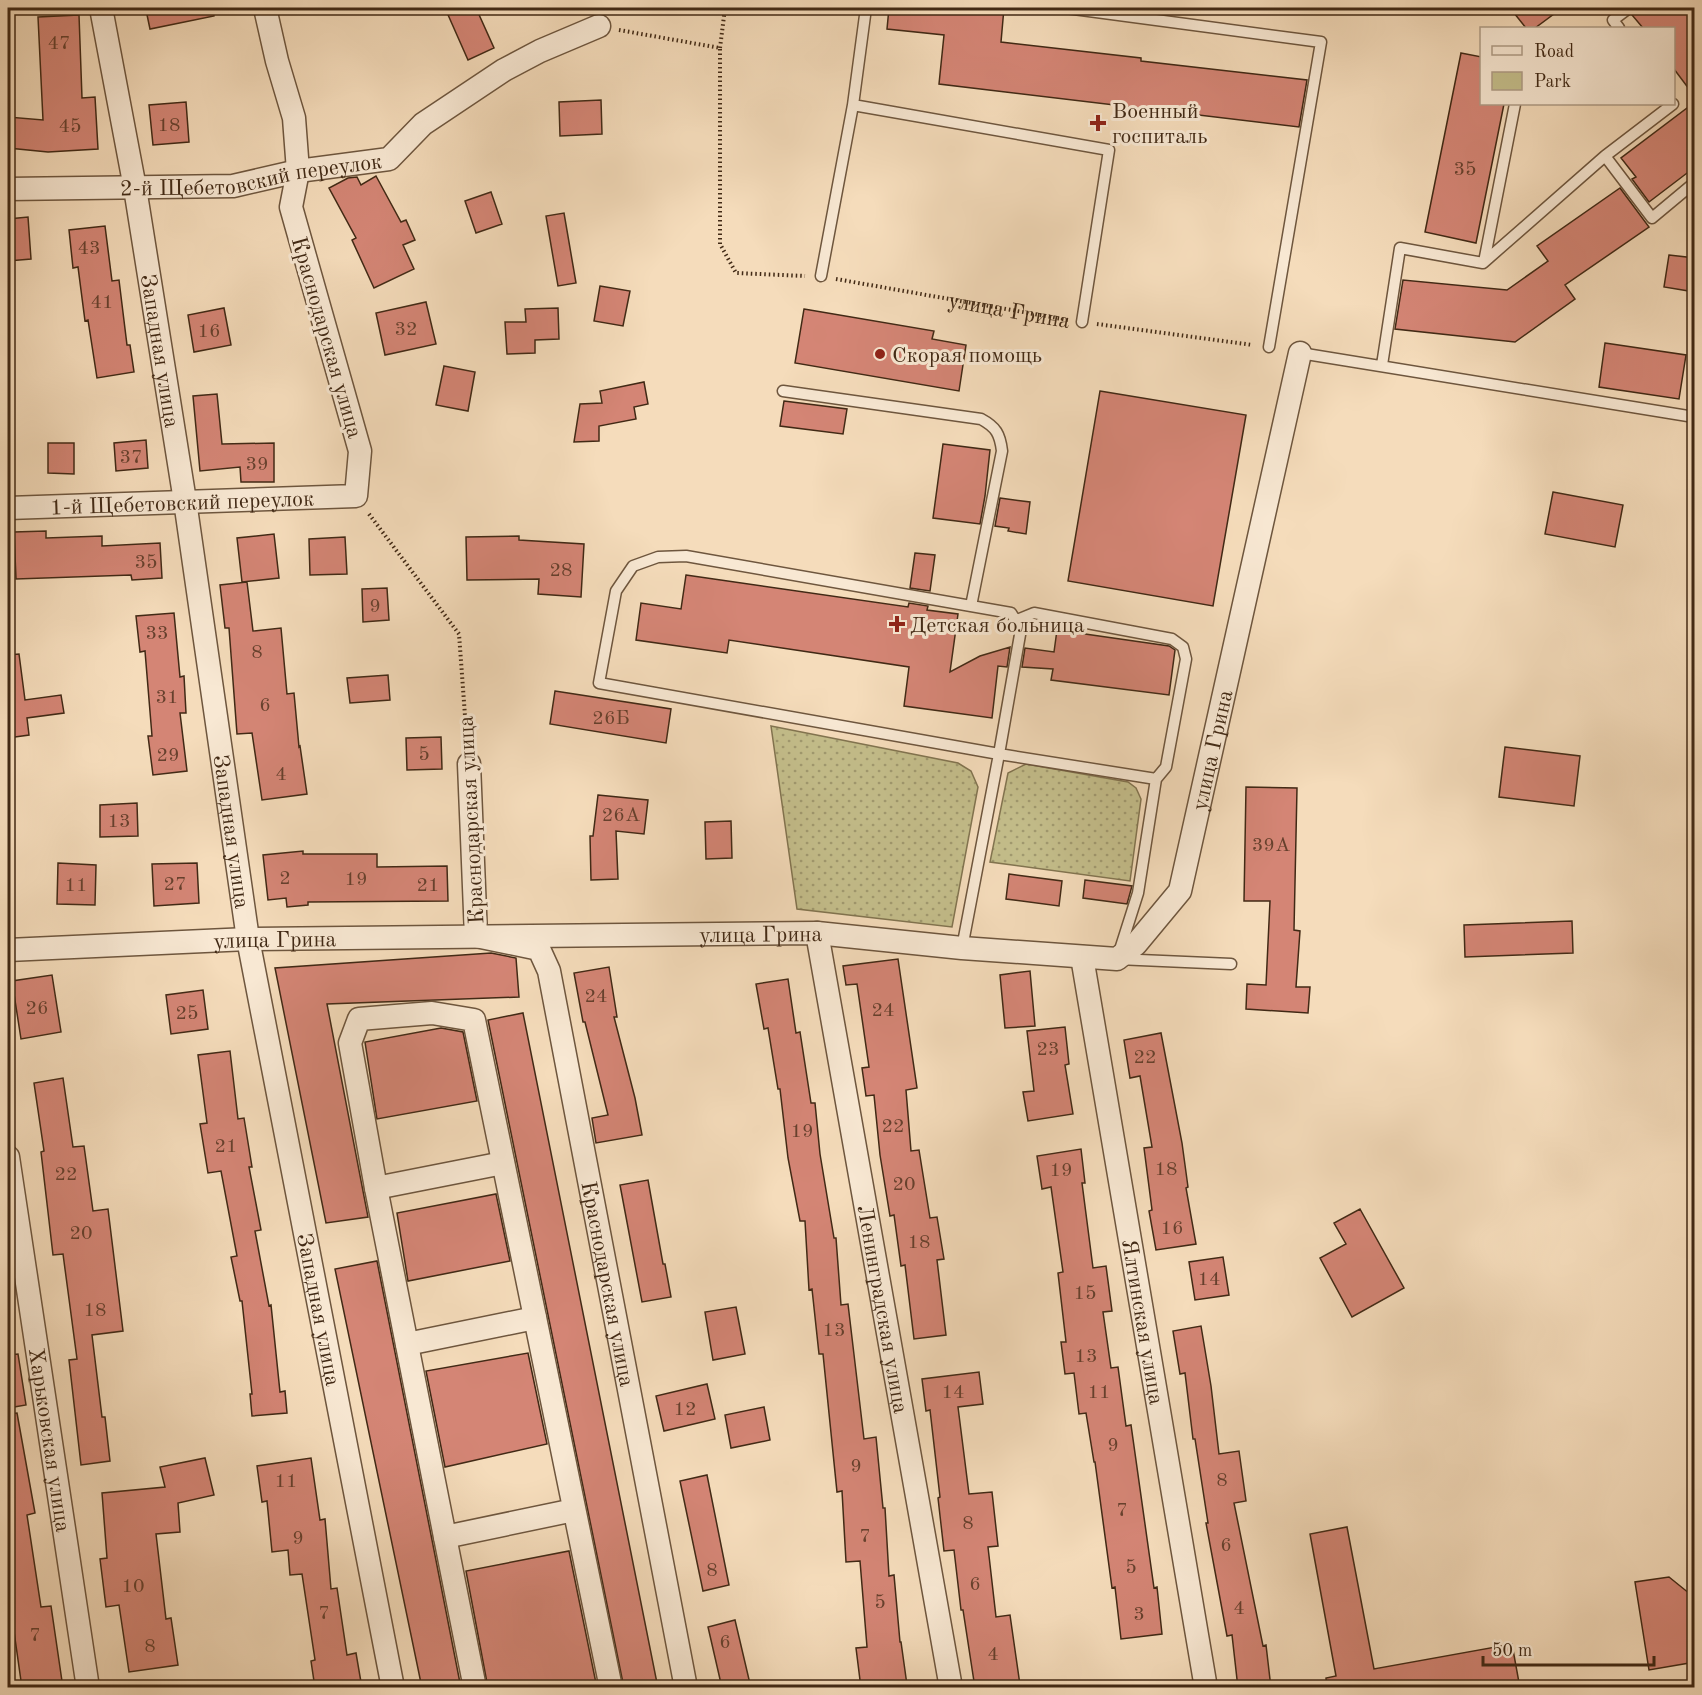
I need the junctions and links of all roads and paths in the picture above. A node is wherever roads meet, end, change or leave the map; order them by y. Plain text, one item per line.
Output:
1 (101, 8) edge
2 (265, 8) edge
3 (725, 8) edge
4 (866, 8) edge
5 (1066, 8) edge
6 (1629, 8) edge
7 (599, 26) joint
8 (1618, 27) edge
9 (720, 48) junction
10 (853, 105) junction
11 (1515, 105) edge
12 (1670, 105) edge
13 (1605, 156) junction
14 (298, 171) junction
15 (1695, 183) edge
16 (135, 188) junction
17 (8, 189) edge
18 (1484, 263) junction
19 (821, 276) junction
20 (1082, 322) junction
21 (1269, 347) joint
22 (1300, 353) joint
23 (1382, 365) junction
24 (783, 391) dead end
25 (1695, 417) edge
26 (356, 496) junction
27 (185, 501) junction
28 (8, 508) edge
29 (971, 606) junction
30 (1017, 620) junction
31 (999, 754) junction
32 (469, 764) joint
33 (1156, 779) junction
34 (818, 933) junction
35 (476, 936) junction
36 (248, 939) junction
37 (962, 948) junction
38 (8, 950) edge
39 (1082, 957) junction
40 (1117, 959) junction
41 (1231, 964) dead end
42 (8, 1157) edge
43 (503, 1163) junction
44 (376, 1188) junction
45 (535, 1318) junction
46 (407, 1344) junction
47 (574, 1510) junction
48 (445, 1537) junction
49 (88, 1688) edge
50 (393, 1688) edge
51 (475, 1688) edge
52 (611, 1688) edge
53 (686, 1688) edge
54 (951, 1688) edge
55 (1206, 1688) edge

1 - 16 street, Западная улица
2 - 14 street, Краснодарская улица
3 - 9 path
4 - 10 lane
5 - 21 lane
6 - 8 lane
7 - 9 path
7 - 14 street, 2-й Щебетовский переулок
9 - 19 path, улица Грина
10 - 19 lane
10 - 20 lane
11 - 18 lane
12 - 13 lane
13 - 15 lane
13 - 18 lane
14 - 16 street, 2-й Щебетовский переулок
14 - 26 street, Краснодарская улица
16 - 17 street, 2-й Щебетовский переулок
16 - 27 street, Западная улица
18 - 23 lane
19 - 20 path, улица Грина
20 - 21 path, улица Грина
22 - 23 lane
22 - 40 street, улица Грина
23 - 25 lane
24 - 29 lane
26 - 27 street, 1-й Щебетовский переулок
26 - 32 path, Краснодарская улица
27 - 28 street, 1-й Щебетовский переулок
27 - 36 street, Западная улица
29 - 30 lane
29 - 31 lane
30 - 31 lane
30 - 33 lane
31 - 33 lane
31 - 37 lane
32 - 35 street, Краснодарская улица
33 - 40 lane
34 - 35 street, улица Грина
34 - 37 street, улица Грина
34 - 54 street, Ленинградская улица
35 - 36 street, улица Грина
35 - 53 street, Краснодарская улица
36 - 38 street, улица Грина
36 - 50 street, Западная улица
37 - 39 street, улица Грина
39 - 40 street, улица Грина
39 - 55 street, Ялтинская улица
40 - 41 lane
42 - 49 street, Харьковская улица
43 - 44 street
43 - 44 street
43 - 45 street
44 - 46 street
45 - 46 street
45 - 47 street
46 - 48 street
47 - 48 street
47 - 52 street
48 - 51 street

